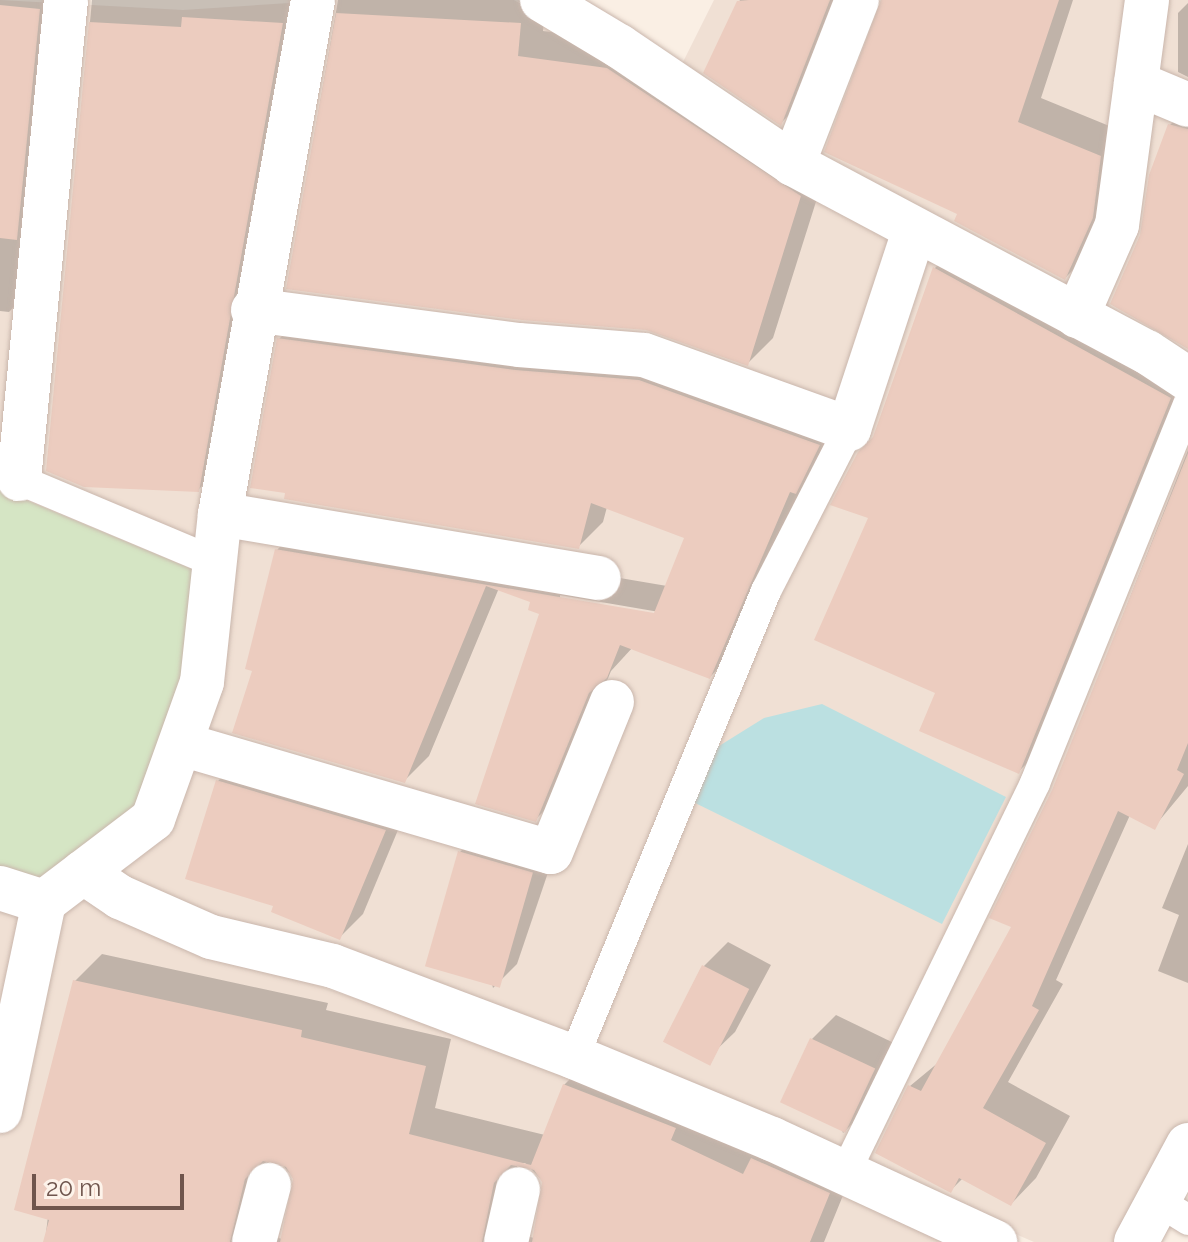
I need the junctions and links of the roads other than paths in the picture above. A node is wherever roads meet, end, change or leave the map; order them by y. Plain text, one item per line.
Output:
1 (66, 0) edge
2 (313, 0) edge
3 (542, 0) edge
4 (857, 0) edge
5 (1147, 0) edge
6 (1136, 83) junction
7 (1188, 105) edge
8 (793, 164) junction
9 (914, 231) junction
10 (253, 310) junction
11 (1077, 316) junction
12 (1188, 379) edge
13 (1188, 405) edge
14 (849, 429) junction
15 (10, 476) edge
16 (220, 514) junction
17 (215, 562) junction
18 (599, 578) dead end
19 (612, 702) dead end
20 (181, 744) junction
21 (83, 872) junction
22 (0, 888) edge
23 (44, 902) junction
24 (574, 1057) junction
25 (0, 1111) edge
26 (1188, 1145) edge
27 (845, 1173) junction
28 (269, 1185) dead end
29 (518, 1189) dead end
30 (1173, 1211) edge
31 (254, 1242) edge
32 (506, 1242) edge
33 (995, 1242) edge
34 (1136, 1242) edge

1 - 15 street
2 - 10 street
3 - 8 street
4 - 8 street
5 - 6 street
6 - 7 street
6 - 11 street
8 - 9 street
9 - 11 street
9 - 14 street
10 - 14 street
10 - 16 street
11 - 12 street
13 - 27 lane
14 - 24 lane
15 - 17 lane
16 - 17 street
16 - 18 street
17 - 20 street
19 - 20 street
20 - 21 street
21 - 23 street
21 - 24 street
22 - 23 street
23 - 25 street
24 - 27 street
26 - 30 street
27 - 33 street
28 - 31 street
29 - 32 street
30 - 34 street

